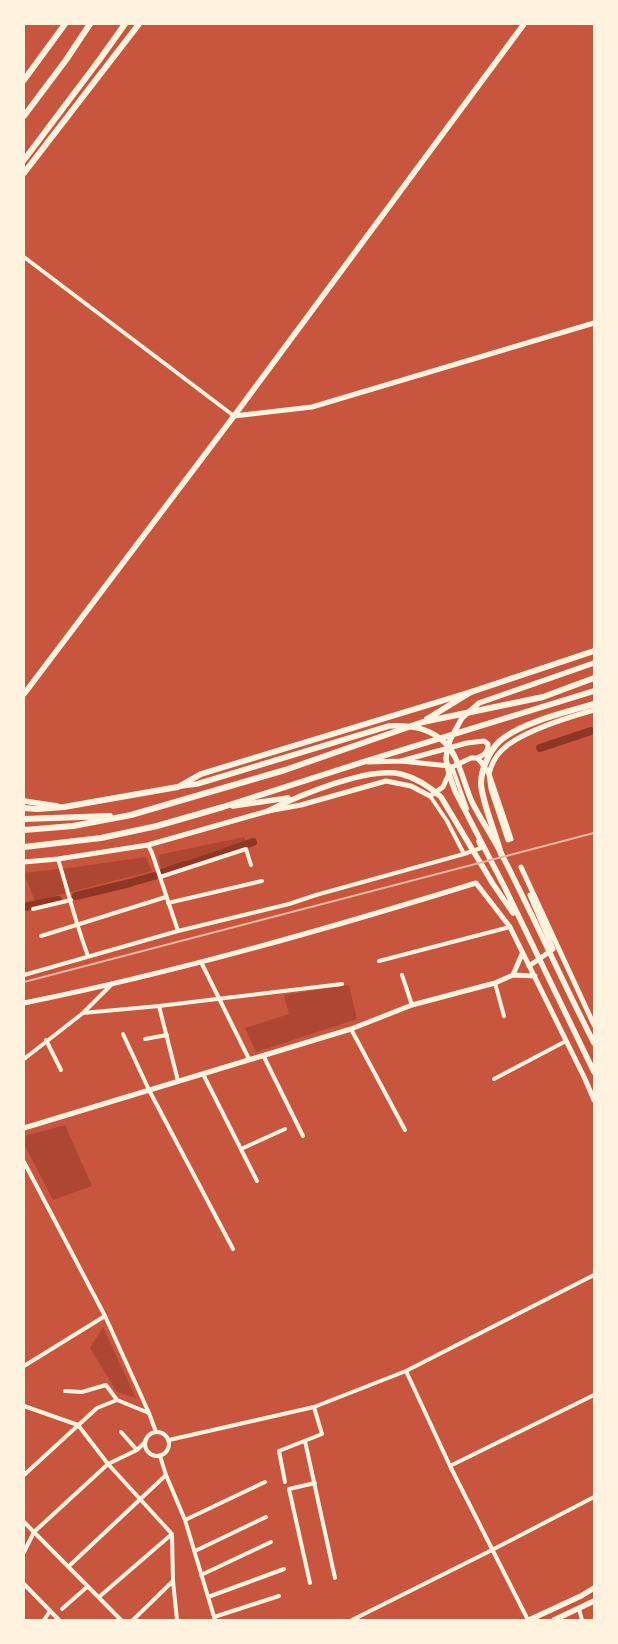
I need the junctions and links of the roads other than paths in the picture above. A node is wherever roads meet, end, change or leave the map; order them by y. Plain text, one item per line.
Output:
1 (65, 24) edge
2 (90, 24) edge
3 (125, 24) edge
4 (139, 24) edge
5 (524, 24) edge
6 (24, 80) edge
7 (24, 116) edge
8 (24, 160) edge
9 (24, 173) edge
10 (24, 257) edge
11 (594, 323) edge
12 (234, 416) junction
13 (594, 651) edge
14 (594, 663) edge
15 (594, 678) edge
16 (594, 691) edge
17 (470, 692) junction
18 (24, 694) edge
19 (594, 704) edge
20 (594, 710) edge
21 (423, 722) junction
22 (477, 758) junction
23 (401, 761) junction
24 (360, 762) junction
25 (452, 766) junction
26 (489, 774) junction
27 (178, 786) junction
28 (430, 796) junction
29 (293, 798) junction
30 (24, 801) edge
31 (64, 807) junction
32 (223, 807) junction
33 (24, 810) edge
34 (268, 810) junction
35 (131, 815) junction
36 (24, 819) edge
37 (24, 830) edge
38 (510, 839) dead end
39 (148, 845) junction
40 (37, 846) junction
41 (24, 847) edge
42 (24, 852) edge
43 (464, 854) junction
44 (501, 854) junction
45 (58, 859) junction
46 (24, 862) edge
47 (251, 865) dead end
48 (520, 868) dead end
49 (160, 877) junction
50 (262, 881) dead end
51 (166, 897) junction
52 (71, 900) junction
53 (168, 903) junction
54 (33, 909) dead end
55 (77, 925) junction
56 (522, 925) junction
57 (510, 927) junction
58 (178, 931) junction
59 (41, 936) dead end
60 (555, 948) junction
61 (522, 954) junction
62 (88, 956) junction
63 (379, 961) dead end
64 (201, 962) junction
65 (529, 966) junction
66 (24, 975) edge
67 (402, 975) dead end
68 (513, 975) junction
69 (535, 976) junction
70 (495, 982) junction
71 (112, 984) junction
72 (342, 984) dead end
73 (219, 998) junction
74 (24, 1002) edge
75 (412, 1005) junction
76 (159, 1006) junction
77 (84, 1013) junction
78 (504, 1016) dead end
79 (594, 1025) edge
80 (351, 1028) junction
81 (123, 1034) dead end
82 (166, 1035) junction
83 (145, 1039) dead end
84 (46, 1040) junction
85 (566, 1040) junction
86 (594, 1043) edge
87 (263, 1055) junction
88 (24, 1059) edge
89 (249, 1059) junction
90 (61, 1070) dead end
91 (594, 1073) edge
92 (203, 1074) junction
93 (494, 1079) dead end
94 (585, 1079) junction
95 (178, 1081) junction
96 (149, 1090) junction
97 (594, 1100) edge
98 (24, 1128) edge
99 (285, 1129) dead end
100 (405, 1130) dead end
101 (303, 1136) dead end
102 (241, 1150) junction
103 (24, 1162) edge
104 (257, 1181) dead end
105 (233, 1249) dead end
106 (594, 1275) edge
107 (105, 1316) junction
108 (24, 1366) edge
109 (406, 1371) junction
110 (65, 1391) dead end
111 (594, 1395) edge
112 (117, 1400) junction
113 (24, 1406) edge
114 (314, 1407) junction
115 (149, 1413) junction
116 (78, 1425) junction
117 (121, 1432) dead end
118 (156, 1432) junction
119 (169, 1440) junction
120 (305, 1441) junction
121 (145, 1442) junction
122 (137, 1450) junction
123 (160, 1456) junction
124 (108, 1464) junction
125 (450, 1466) junction
126 (24, 1475) edge
127 (166, 1475) junction
128 (264, 1482) dead end
129 (285, 1482) dead end
130 (315, 1483) junction
131 (594, 1497) edge
132 (140, 1500) junction
133 (266, 1517) dead end
134 (185, 1520) junction
135 (24, 1522) edge
136 (34, 1532) junction
137 (172, 1534) junction
138 (271, 1542) dead end
139 (492, 1550) junction
140 (195, 1551) junction
141 (24, 1552) edge
142 (68, 1567) junction
143 (284, 1569) dead end
144 (201, 1575) junction
145 (336, 1578) dead end
146 (173, 1581) junction
147 (310, 1583) dead end
148 (24, 1584) edge
149 (87, 1587) junction
150 (594, 1588) edge
151 (279, 1596) dead end
152 (98, 1597) junction
153 (208, 1597) junction
154 (594, 1601) edge
155 (62, 1609) dead end
156 (578, 1609) junction
157 (50, 1611) junction
158 (215, 1619) edge
159 (44, 1620) edge
160 (59, 1620) edge
161 (121, 1620) edge
162 (133, 1620) edge
163 (177, 1620) edge
164 (352, 1620) edge
165 (529, 1620) edge
166 (554, 1620) edge
167 (582, 1620) edge

1 - 6 main road
2 - 7 main road
3 - 8 main road
4 - 9 main road
5 - 12 main road
10 - 12 street
11 - 12 street
12 - 18 main road
13 - 17 main road
14 - 56 main road
15 - 21 main road
16 - 24 main road
17 - 21 main road
17 - 27 main road
19 - 44 main road
20 - 26 street
21 - 35 main road
22 - 23 street
22 - 25 street
22 - 26 street
23 - 24 street
23 - 25 street
24 - 32 main road
25 - 28 street
25 - 43 street
26 - 38 street
27 - 31 main road
27 - 44 main road
28 - 34 street
28 - 43 street
29 - 32 main road
29 - 34 main road
29 - 56 main road
30 - 31 main road
31 - 33 main road
32 - 40 main road
34 - 39 street
35 - 36 main road
35 - 37 main road
39 - 45 street
39 - 49 street
40 - 41 main road
40 - 42 main road
43 - 58 street
44 - 86 main road
45 - 46 street
45 - 52 street
47 - 49 street
48 - 60 street
49 - 51 street
50 - 53 street
51 - 53 street
51 - 55 street
52 - 54 street
52 - 55 street
53 - 58 street
55 - 59 street
55 - 62 street
56 - 91 main road
57 - 61 street
57 - 63 street
57 - 64 street
58 - 62 street
60 - 65 street
60 - 79 street
61 - 65 street
61 - 68 street
62 - 66 street
64 - 71 street
64 - 73 street
65 - 69 street
67 - 75 street
68 - 69 street
68 - 70 street
69 - 85 street
70 - 75 street
70 - 78 street
71 - 74 street
71 - 77 street
72 - 73 street
73 - 76 street
73 - 89 street
75 - 80 street
76 - 77 street
76 - 82 street
77 - 84 street
80 - 87 street
80 - 100 street
81 - 96 street
82 - 83 street
82 - 95 street
84 - 88 street
84 - 90 street
85 - 93 street
85 - 94 street
87 - 89 street
87 - 101 street
89 - 92 street
91 - 94 street
92 - 95 street
92 - 102 street
94 - 97 street
95 - 96 street
96 - 98 street
96 - 105 street
99 - 102 street
102 - 104 street
103 - 107 street
106 - 109 street
107 - 108 street
107 - 115 street
109 - 114 street
109 - 125 street
110 - 112 street
111 - 125 street
112 - 115 street
112 - 116 street
113 - 116 street
114 - 119 street
114 - 120 street
115 - 118 street
116 - 124 street
116 - 126 street
117 - 122 street
118 - 119 street
118 - 121 street
119 - 123 street
120 - 129 street
120 - 130 street
121 - 122 street
121 - 123 street
122 - 124 street
123 - 127 street
124 - 132 street
124 - 136 street
125 - 139 street
127 - 132 street
127 - 134 street
128 - 134 street
130 - 145 street
130 - 147 street
131 - 139 street
132 - 137 street
132 - 142 street
133 - 140 street
134 - 140 street
135 - 136 street
136 - 141 street
136 - 142 street
137 - 146 street
137 - 152 street
138 - 144 street
139 - 164 street
139 - 165 street
140 - 144 street
142 - 149 street
143 - 153 street
144 - 153 street
146 - 162 street
146 - 163 street
148 - 157 street
149 - 152 street
149 - 155 street
150 - 165 main road
151 - 158 street
152 - 161 street
153 - 158 street
154 - 156 main road
156 - 166 main road
156 - 167 street
157 - 159 street
157 - 160 street

